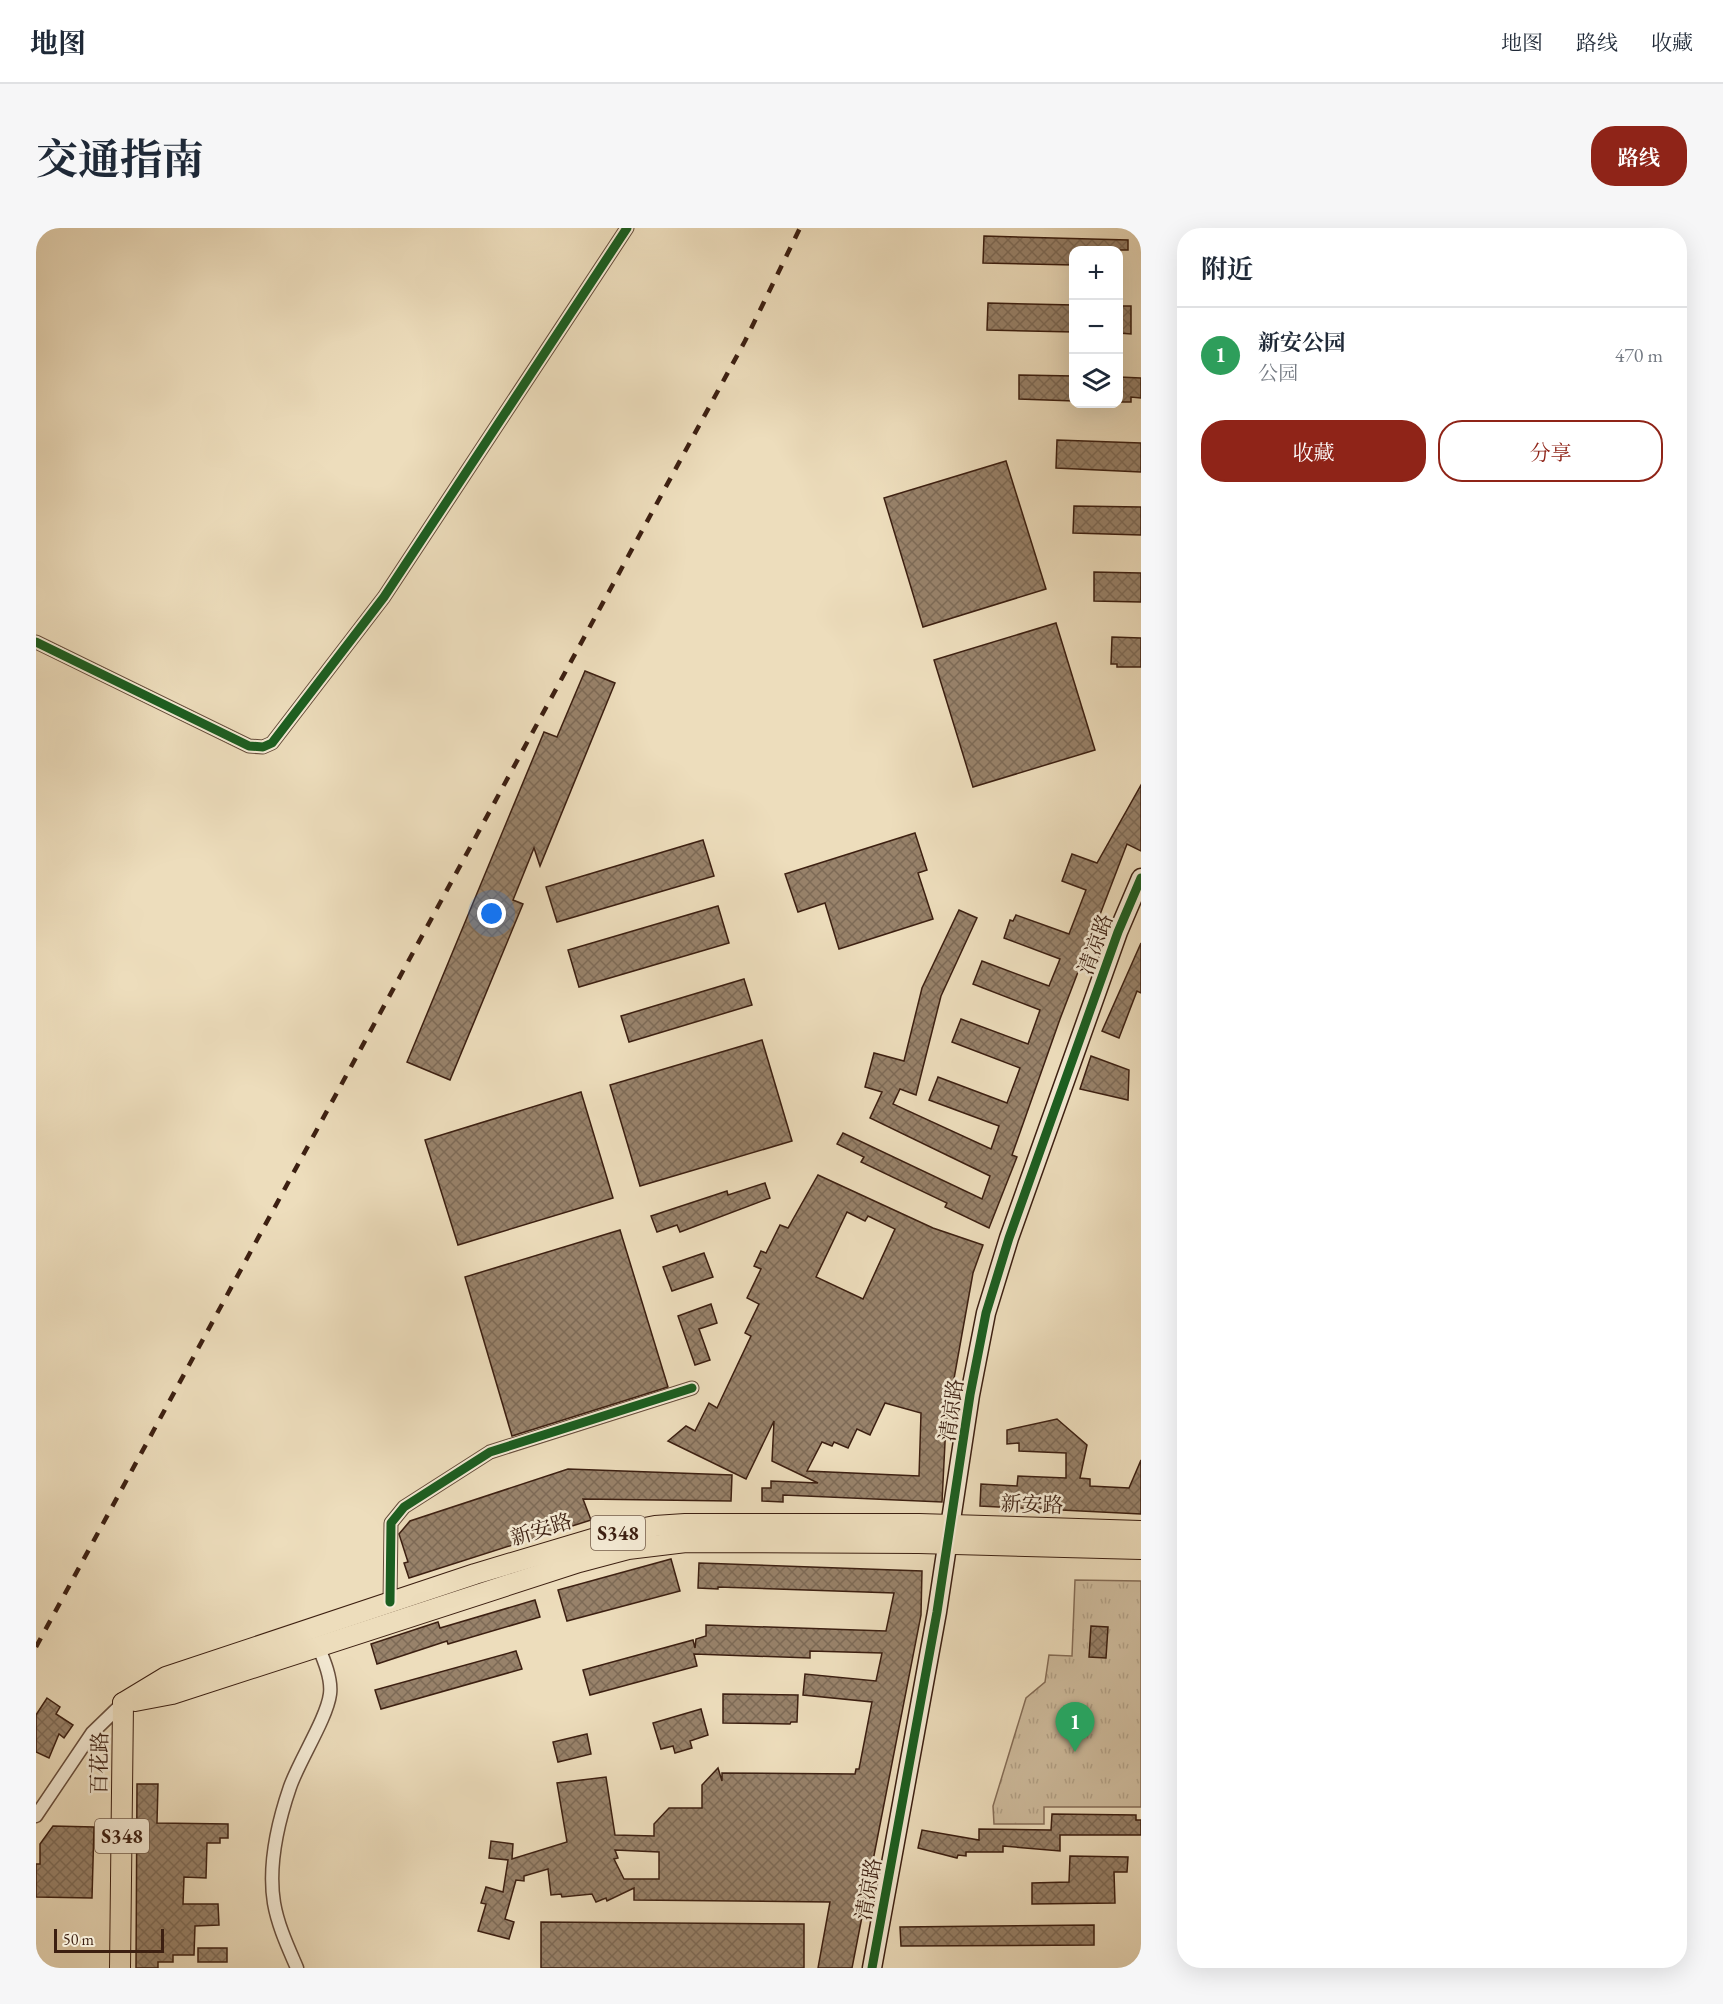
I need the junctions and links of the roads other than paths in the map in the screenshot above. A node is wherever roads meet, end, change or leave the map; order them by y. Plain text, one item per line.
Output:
1 (627, 228) edge
2 (36, 642) edge
3 (1141, 878) edge
4 (692, 1388) dead end
5 (1141, 1531) edge
6 (950, 1535) junction
7 (1141, 1550) edge
8 (390, 1602) junction
9 (318, 1646) junction
10 (123, 1703) junction
11 (36, 1816) edge
12 (120, 1968) edge
13 (297, 1968) edge
14 (872, 1968) edge

1 - 2 street
3 - 6 street, 清凉路
4 - 8 street
5 - 6 main road, 新安路 / S348
6 - 7 main road, 新安路 / S348
6 - 8 main road, 新安路 / S348
6 - 9 main road, 新安路 / S348
6 - 14 street, 清凉路
8 - 10 main road, 新安路 / S348
9 - 10 main road, 新安路 / S348
9 - 13 street
10 - 11 street, 新安路
10 - 12 main road, 百花路 / S348

